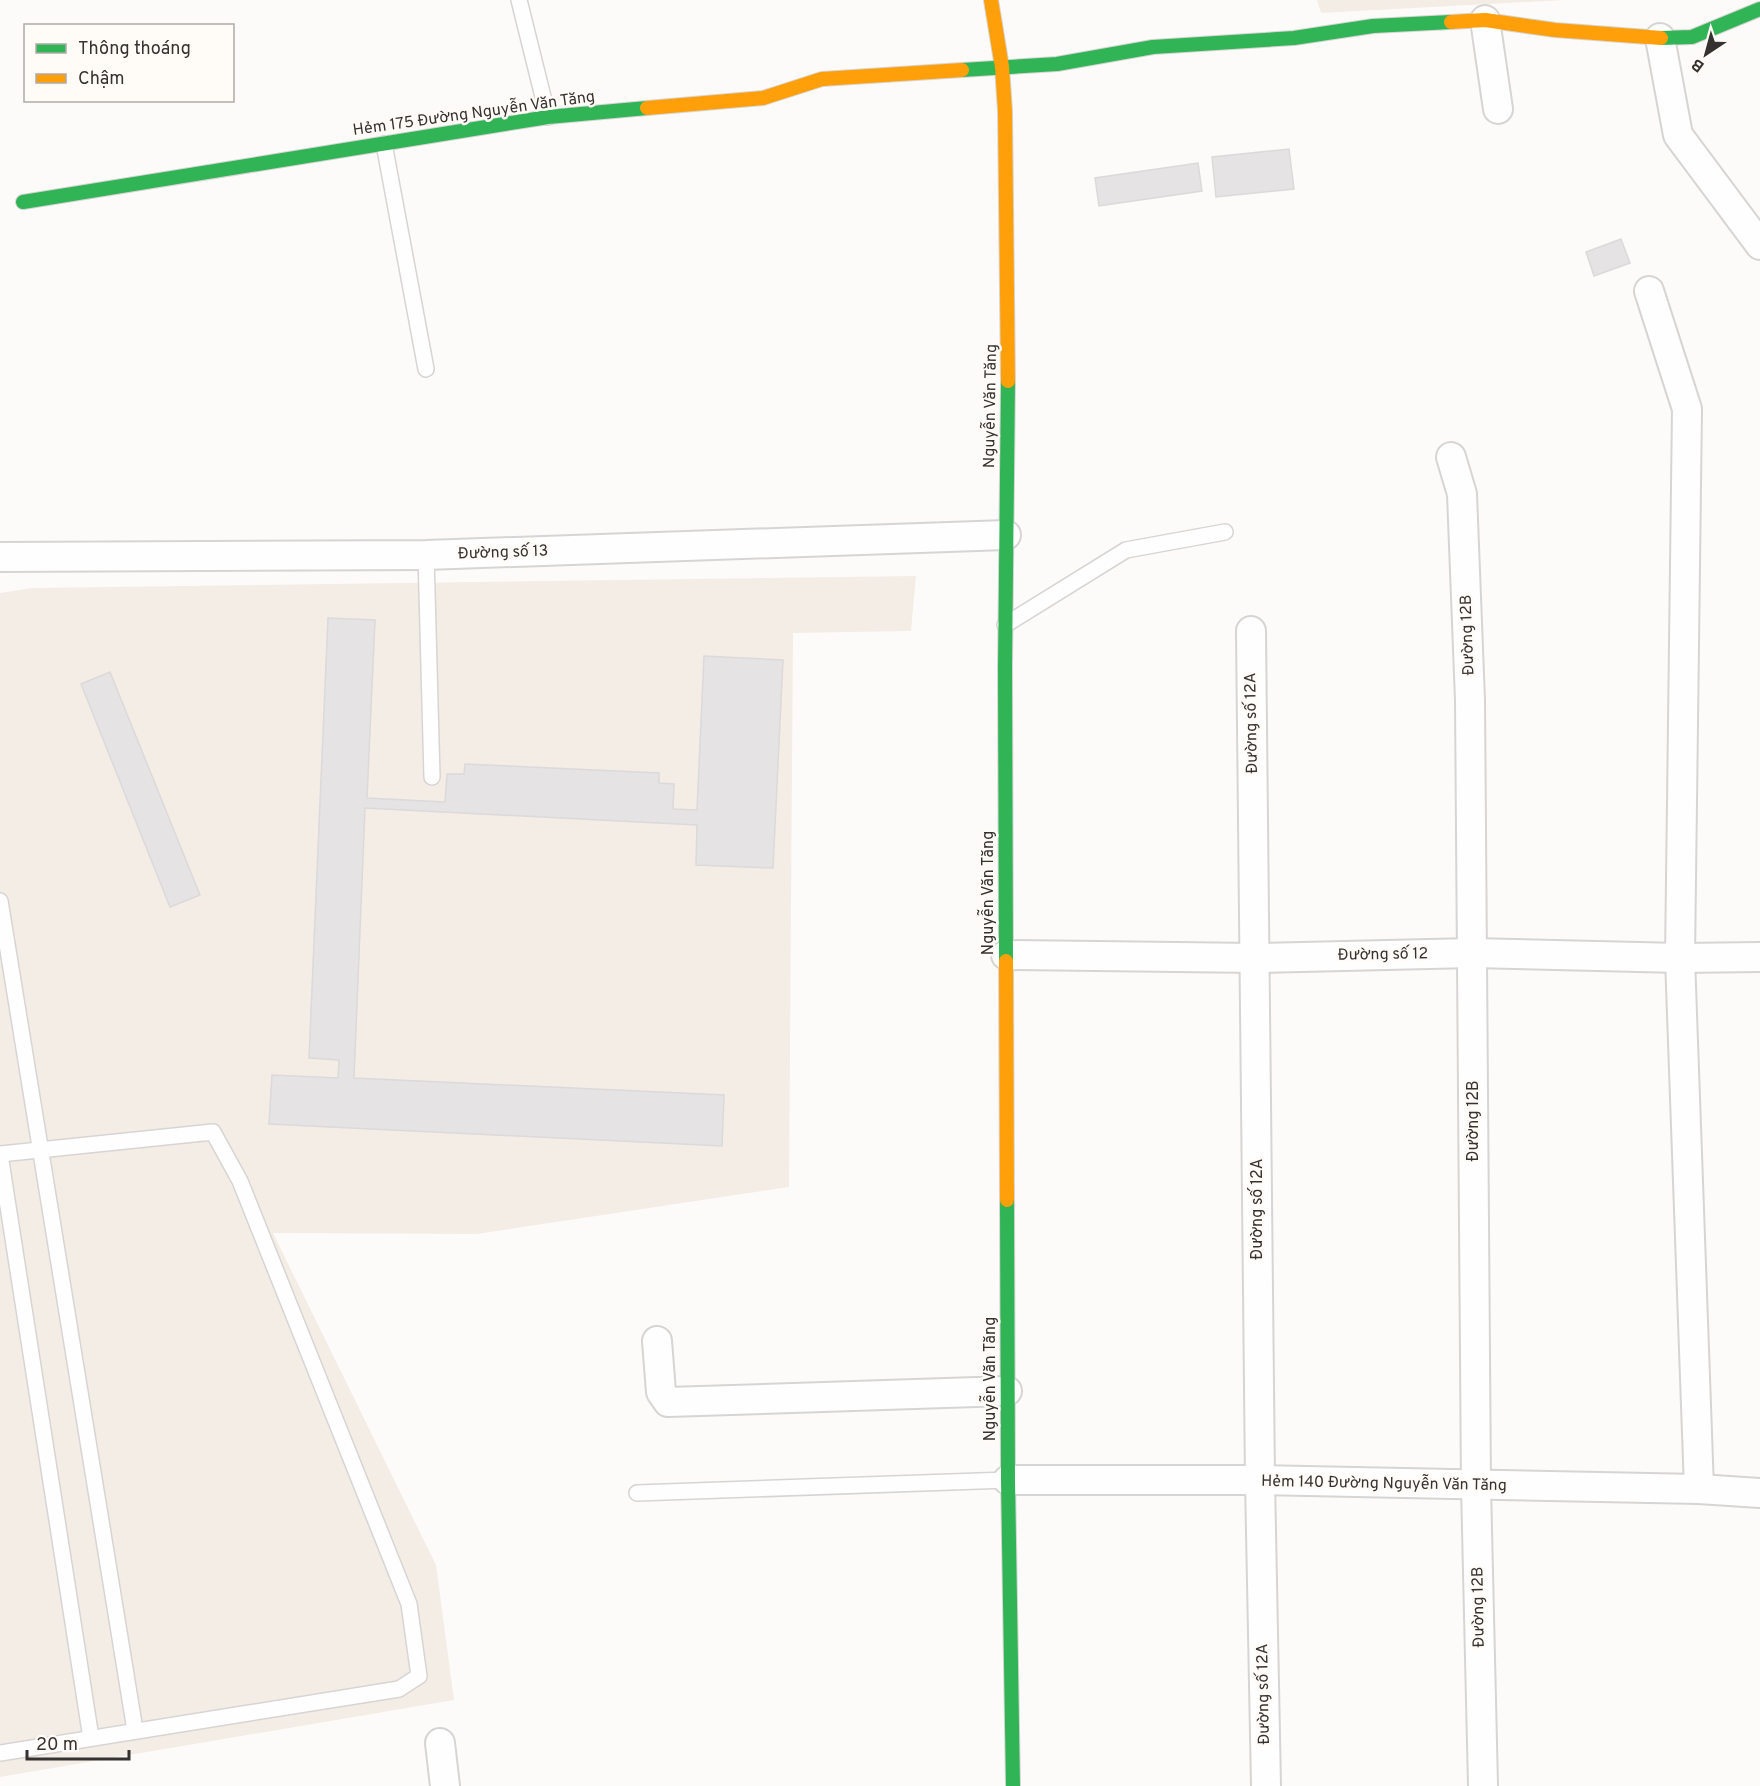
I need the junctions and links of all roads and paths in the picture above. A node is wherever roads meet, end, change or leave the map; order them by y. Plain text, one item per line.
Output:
1 (519, 0) edge
2 (991, 0) edge
3 (1760, 9) edge
4 (1485, 20) junction
5 (1660, 38) junction
6 (1002, 67) junction
7 (1498, 109) dead end
8 (548, 117) junction
9 (384, 144) junction
10 (23, 202) dead end
11 (1760, 245) edge
12 (1649, 291) dead end
13 (426, 369) dead end
14 (1451, 457) dead end
15 (1225, 532) dead end
16 (1006, 535) junction
17 (426, 555) junction
18 (0, 557) edge
19 (1005, 625) junction
20 (1251, 631) dead end
21 (432, 777) dead end
22 (0, 900) edge
23 (2, 929) edge
24 (1472, 953) junction
25 (1006, 955) junction
26 (1760, 957) edge
27 (1256, 958) junction
28 (1680, 958) junction
29 (41, 1151) junction
30 (0, 1154) edge
31 (657, 1341) dead end
32 (1007, 1391) junction
33 (1008, 1480) junction
34 (1260, 1480) junction
35 (1476, 1486) junction
36 (1699, 1489) junction
37 (637, 1493) dead end
38 (1760, 1493) edge
39 (135, 1730) junction
40 (91, 1738) junction
41 (440, 1743) dead end
42 (0, 1753) edge
43 (445, 1786) edge
44 (1013, 1786) edge
45 (1266, 1786) edge
46 (1483, 1786) edge

1 - 8 lane
2 - 6 main road, Nguyễn Văn Tăng
3 - 5 main road, Hẻm 175 Đường Nguyễn Văn Tăng
4 - 5 main road, Hẻm 175 Đường Nguyễn Văn Tăng
4 - 6 main road, Hẻm 175 Đường Nguyễn Văn Tăng
4 - 7 street
5 - 11 street
6 - 8 main road, Hẻm 175 Đường Nguyễn Văn Tăng
6 - 16 main road, Nguyễn Văn Tăng
8 - 9 main road, Hẻm 175 Đường Nguyễn Văn Tăng
9 - 10 main road, Hẻm 175 Đường Nguyễn Văn Tăng
9 - 13 lane
12 - 28 street
14 - 24 street, Đường 12B
15 - 19 lane
16 - 17 street, Đường số 13
16 - 19 main road, Nguyễn Văn Tăng
17 - 18 street, Đường số 13
17 - 21 lane
19 - 25 main road, Nguyễn Văn Tăng
20 - 27 street, Đường số 12A
22 - 23 lane
23 - 29 lane
24 - 27 street, Đường số 12
24 - 28 street, Đường số 12
24 - 35 street, Đường 12B
25 - 27 street, Đường số 12
25 - 32 main road, Nguyễn Văn Tăng
26 - 28 street, Đường số 12
27 - 34 street, Đường số 12A
28 - 36 street
29 - 30 lane
29 - 39 lane
29 - 39 lane
30 - 40 lane
31 - 32 street
32 - 33 main road, Nguyễn Văn Tăng
33 - 34 street, Hẻm 140 Đường Nguyễn Văn Tăng
33 - 37 lane
33 - 44 main road, Nguyễn Văn Tăng
34 - 35 street, Hẻm 140 Đường Nguyễn Văn Tăng
34 - 45 street, Đường số 12A
35 - 36 street, Hẻm 140 Đường Nguyễn Văn Tăng
35 - 46 street, Đường 12B
36 - 38 street, Hẻm 140 Đường Nguyễn Văn Tăng
39 - 40 lane
40 - 42 lane
41 - 43 street

